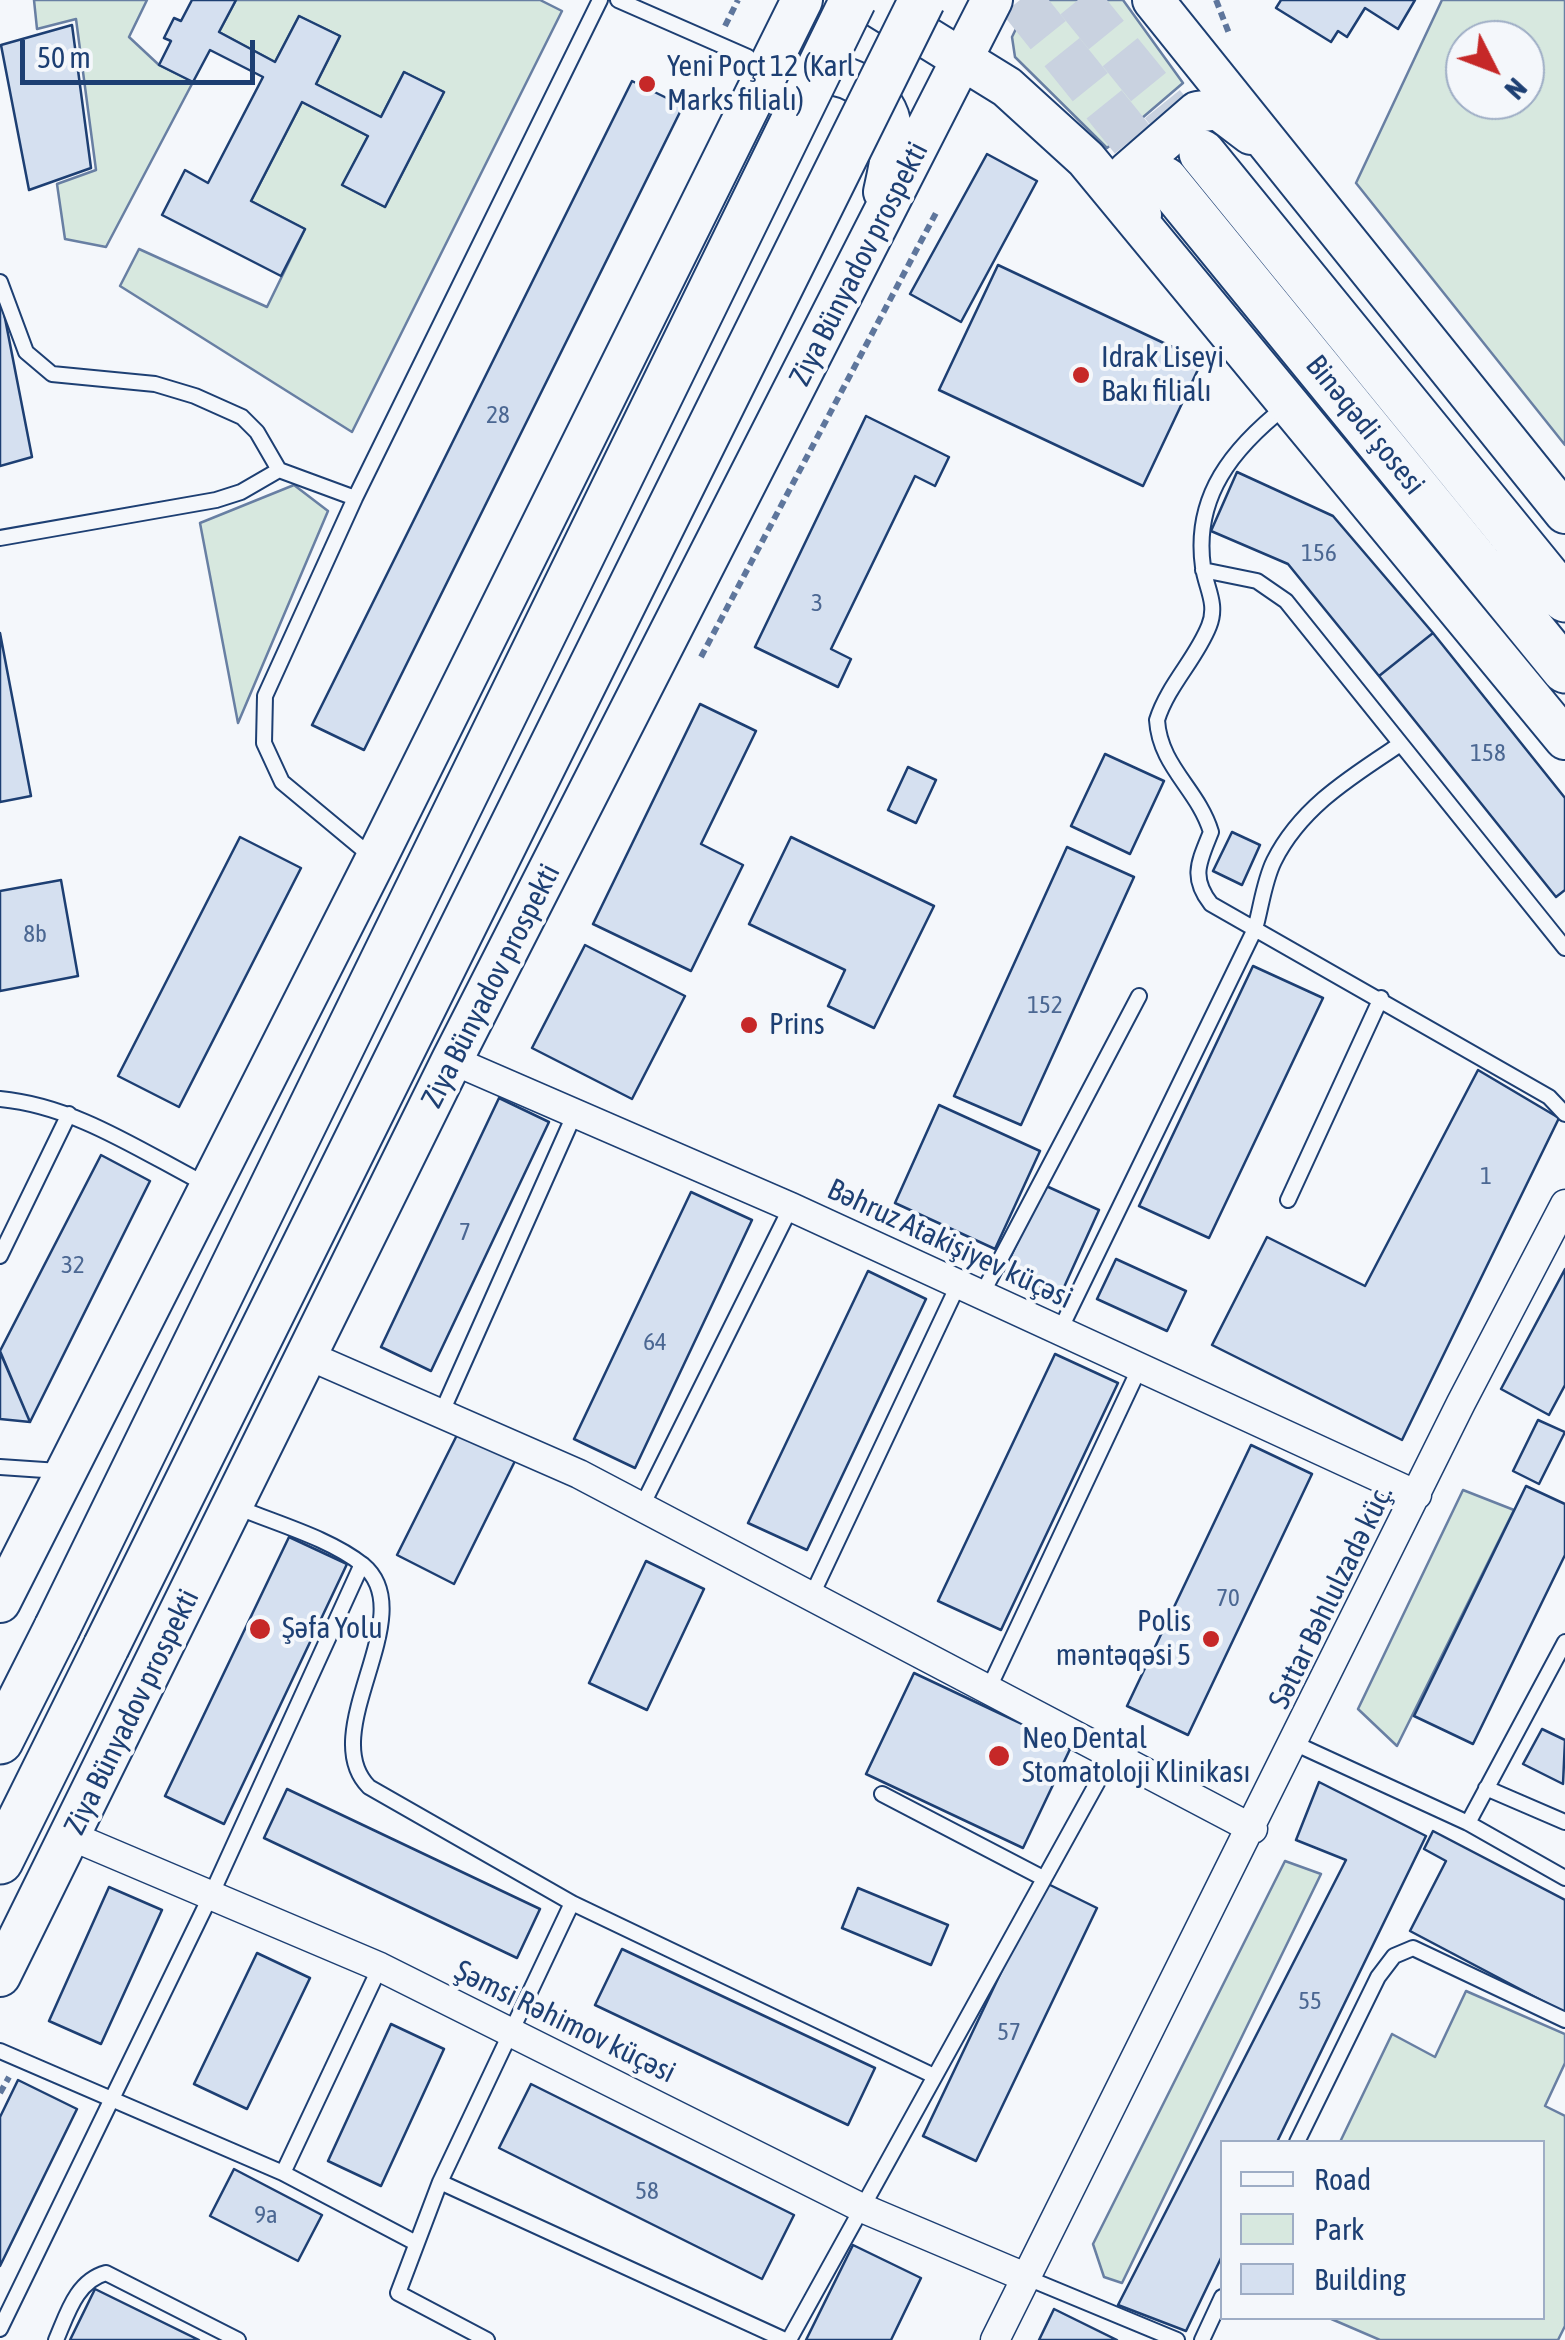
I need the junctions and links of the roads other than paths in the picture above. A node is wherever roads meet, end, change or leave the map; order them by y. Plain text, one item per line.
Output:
1 (600, 0) edge
2 (618, 0) edge
3 (771, 0) edge
4 (802, 0) edge
5 (854, 0) edge
6 (866, 0) edge
7 (972, 0) edge
8 (992, 0) edge
9 (1153, 0) edge
10 (911, 11) edge
11 (748, 56) junction
12 (964, 56) junction
13 (730, 152) junction
14 (1202, 152) tunnel mouth
15 (1274, 152) junction
16 (1165, 180) tunnel mouth
17 (1157, 242) junction
18 (867, 249) junction
19 (0, 282) edge
20 (1291, 403) junction
21 (279, 470) junction
22 (354, 498) junction
23 (1565, 514) edge
24 (0, 538) edge
25 (1203, 570) junction
26 (1565, 598) edge
27 (1565, 670) edge
28 (1565, 738) edge
29 (1399, 745) junction
30 (376, 859) junction
31 (1256, 929) junction
32 (1565, 948) edge
33 (1139, 996) dead end
34 (1381, 998) junction
35 (452, 1060) junction
36 (0, 1099) edge
37 (576, 1113) junction
38 (69, 1114) junction
39 (1565, 1114) edge
40 (209, 1186) junction
41 (1288, 1200) dead end
42 (1565, 1204) edge
43 (791, 1207) junction
44 (0, 1256) edge
45 (970, 1289) junction
46 (1060, 1330) junction
47 (307, 1355) junction
48 (1140, 1367) junction
49 (441, 1414) junction
50 (0, 1467) edge
51 (65, 1472) junction
52 (1416, 1495) junction
53 (233, 1505) junction
54 (642, 1506) junction
55 (362, 1564) junction
56 (811, 1597) junction
57 (0, 1602) edge
58 (1565, 1642) edge
59 (988, 1690) junction
60 (0, 1741) edge
61 (1296, 1744) junction
62 (1112, 1756) junction
63 (1486, 1788) junction
64 (882, 1794) dead end
65 (1468, 1822) junction
66 (1565, 1822) edge
67 (1252, 1829) junction
68 (71, 1836) junction
69 (0, 1861) edge
70 (1043, 1878) junction
71 (1565, 1878) edge
72 (212, 1893) junction
73 (572, 1902) junction
74 (380, 1967) junction
75 (0, 1976) edge
76 (1565, 2020) edge
77 (510, 2030) junction
78 (0, 2051) edge
79 (932, 2075) junction
80 (114, 2098) junction
81 (1299, 2140) edge
82 (283, 2172) junction
83 (440, 2182) junction
84 (862, 2208) junction
85 (414, 2242) junction
86 (1025, 2277) junction
87 (1220, 2301) edge
88 (0, 2328) edge
89 (56, 2340) edge
90 (238, 2340) edge
91 (487, 2340) edge
92 (787, 2340) edge
93 (995, 2340) edge
94 (1176, 2340) edge
95 (1202, 2340) edge

1 - 22 lane
2 - 11 lane
3 - 11 main road
4 - 13 main road
5 - 60 main road, bridge
6 - 10 main road
7 - 10 main road
8 - 12 main road, Ziya Bünyadov prospekti
9 - 15 main road
10 - 12 main road
10 - 69 main road, Ziya Bünyadov prospekti, bridge
11 - 13 main road
12 - 17 main road
12 - 18 main road, Ziya Bünyadov prospekti
13 - 18 main road
13 - 30 main road
14 - 26 main road, Binəqədi şosesi
15 - 17 main road
15 - 23 main road
16 - 27 main road, Binəqədi şosesi
17 - 20 main road
18 - 35 main road, Ziya Bünyadov prospekti
19 - 21 lane
20 - 25 lane
20 - 28 main road
21 - 22 lane
21 - 24 lane
22 - 30 lane
25 - 29 lane
25 - 31 lane
29 - 31 lane
29 - 32 lane
30 - 40 main road
31 - 34 lane
31 - 46 lane
33 - 45 lane
34 - 39 lane
34 - 41 lane
35 - 37 street, Bəhruz Atakişiyev küçəsi
35 - 47 main road, Ziya Bünyadov prospekti
36 - 38 lane
37 - 43 street, Bəhruz Atakişiyev küçəsi
37 - 49 lane
38 - 40 lane
38 - 44 lane
40 - 51 main road
42 - 52 street, Səttar Bəhlulzadə küç.
43 - 45 street, Bəhruz Atakişiyev küçəsi
43 - 54 lane
45 - 46 street, Bəhruz Atakişiyev küçəsi
45 - 56 lane
46 - 48 street, Bəhruz Atakişiyev küçəsi
47 - 49 street
47 - 53 main road, Ziya Bünyadov prospekti
48 - 52 street, Bəhruz Atakişiyev küçəsi
48 - 59 lane
49 - 54 street
50 - 51 lane
51 - 57 main road
52 - 61 street, Səttar Bəhlulzadə küç.
53 - 55 lane
53 - 68 main road, Ziya Bünyadov prospekti
54 - 56 street
55 - 72 lane
55 - 73 lane
56 - 59 street
58 - 63 lane
59 - 62 street
61 - 65 lane
61 - 67 street, Səttar Bəhlulzadə küç.
62 - 67 street
62 - 70 lane
63 - 65 lane
63 - 66 lane
64 - 70 lane
65 - 71 lane
67 - 86 street, Səttar Bəhlulzadə küç.
68 - 72 street, Şəmsi Rəhimov küçəsi
68 - 75 main road, Ziya Bünyadov prospekti
70 - 79 lane
72 - 74 street, Şəmsi Rəhimov küçəsi
72 - 80 lane
73 - 77 lane
73 - 79 lane
74 - 77 street, Şəmsi Rəhimov küçəsi
74 - 82 lane
76 - 81 lane
77 - 83 lane
77 - 84 street, Şəmsi Rəhimov küçəsi
78 - 80 lane
79 - 84 lane
80 - 82 lane
80 - 88 lane
82 - 85 lane
83 - 85 lane
83 - 92 lane
84 - 86 street, Şəmsi Rəhimov küçəsi
84 - 92 lane
85 - 91 lane
86 - 93 street, Səttar Bəhlulzadə küç.
86 - 94 lane
87 - 95 lane
89 - 90 lane

